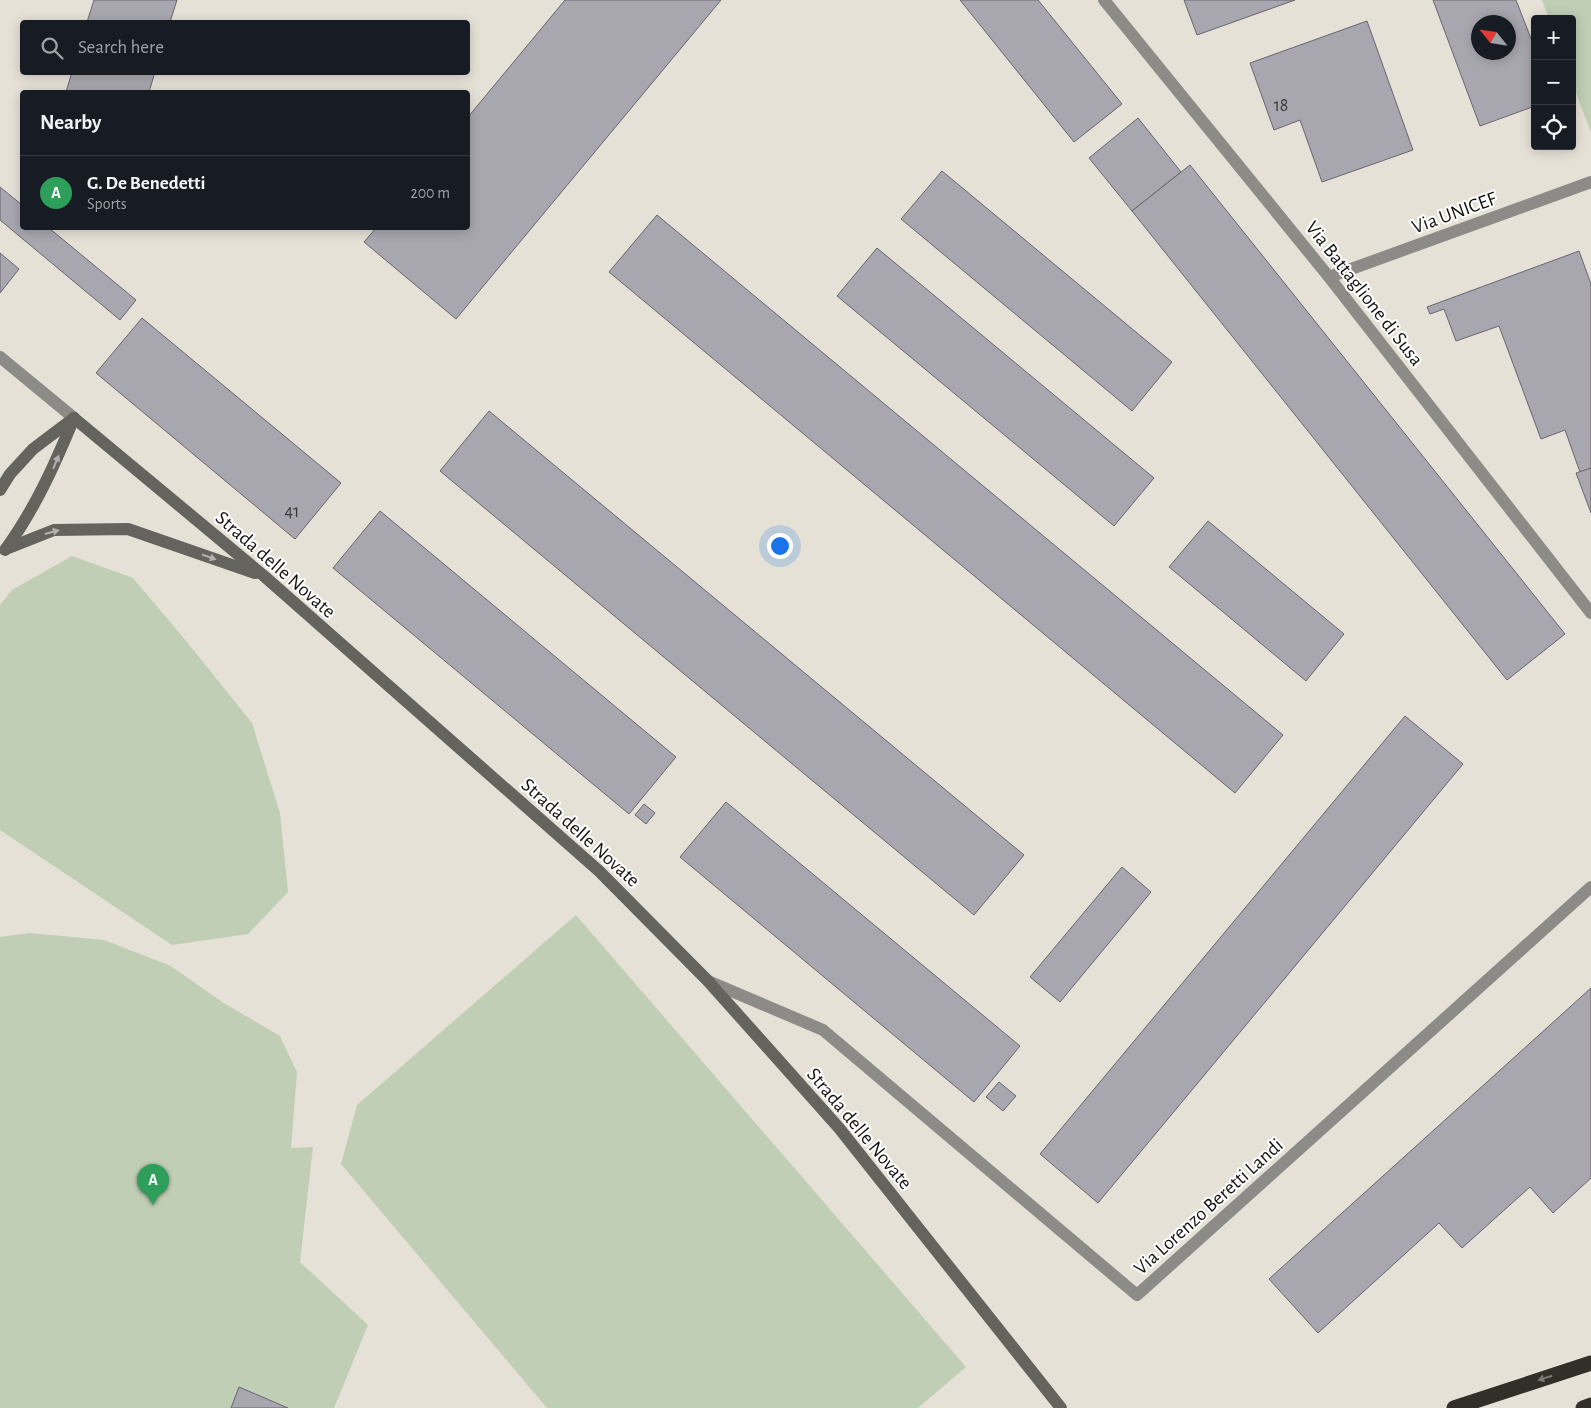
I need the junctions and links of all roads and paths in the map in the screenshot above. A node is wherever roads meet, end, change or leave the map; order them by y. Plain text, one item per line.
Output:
1 (1104, 0) edge
2 (1591, 182) edge
3 (1329, 277) junction
4 (0, 357) edge
5 (74, 418) junction
6 (0, 490) edge
7 (3, 552) edge
8 (264, 576) junction
9 (1591, 614) edge
10 (1591, 887) edge
11 (708, 981) junction
12 (1591, 1363) edge
13 (1591, 1405) edge
14 (1061, 1408) edge
15 (1454, 1408) edge
16 (1583, 1408) edge

1 - 3 street, Via Battaglione di Susa
2 - 3 street, Via UNICEF
3 - 9 street, Via Battaglione di Susa
4 - 5 street, Strada delle Novate
5 - 6 street
7 -> 5 street
5 - 8 street, Strada delle Novate
7 -> 8 street
8 - 11 street, Strada delle Novate
10 - 11 street, Via Lorenzo Beretti Landi
11 - 14 street, Strada delle Novate
12 -> 15 highway
13 - 16 highway

